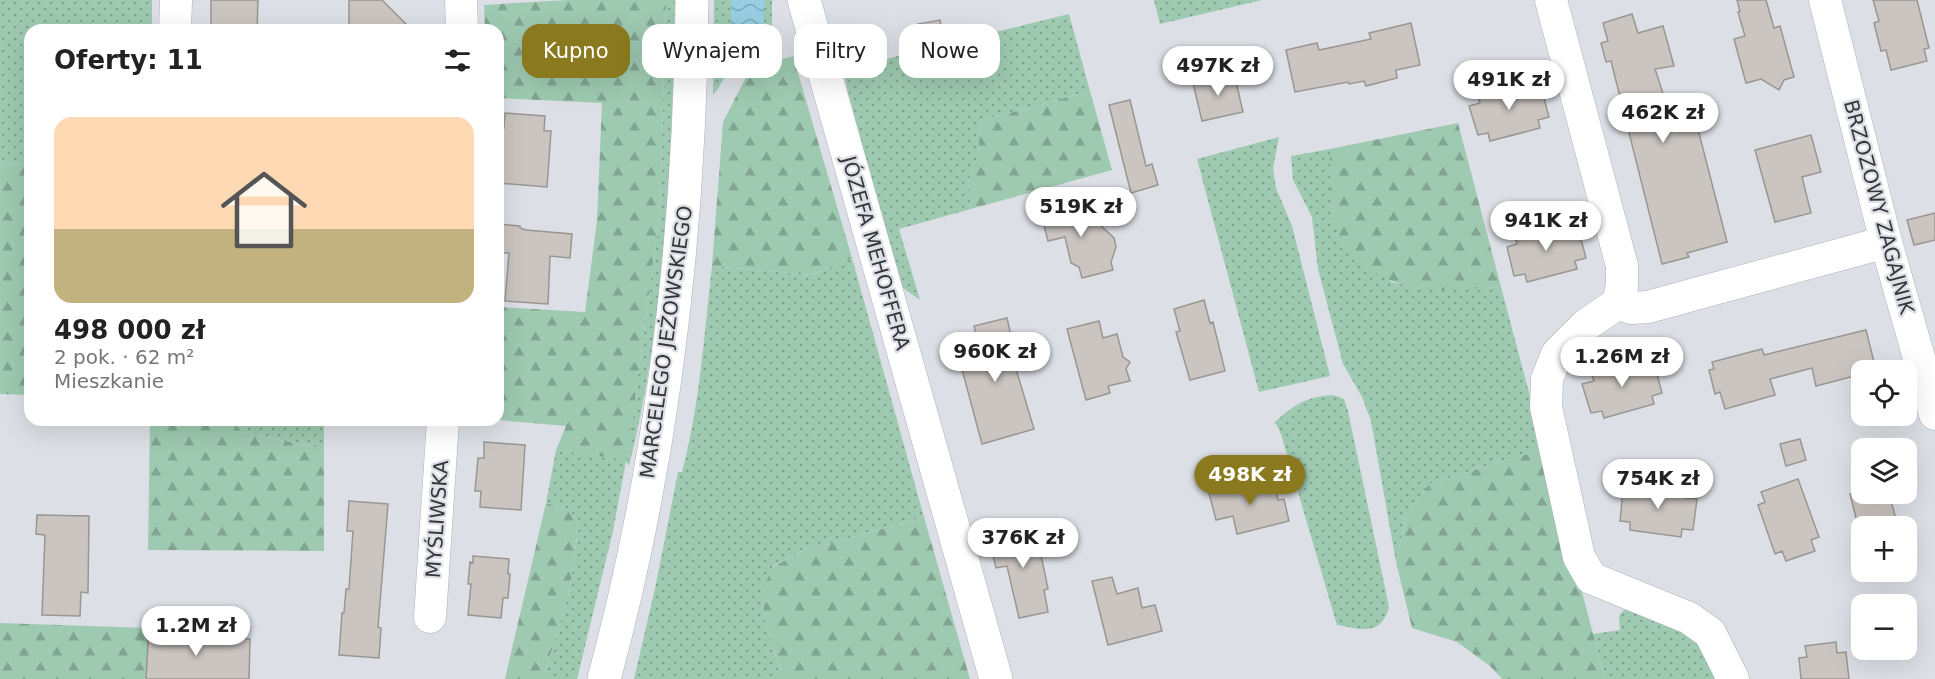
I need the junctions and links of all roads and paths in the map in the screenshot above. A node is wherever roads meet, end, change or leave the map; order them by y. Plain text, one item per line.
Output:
1 (176, 0) edge
2 (461, 0) edge
3 (692, 0) edge
4 (804, 0) edge
5 (1551, 0) edge
6 (1825, 0) edge
7 (175, 24) edge
8 (462, 24) edge
9 (1886, 242) junction
10 (1618, 303) junction
11 (1935, 414) edge
12 (443, 426) edge
13 (430, 617) dead end
14 (608, 664) edge
15 (996, 679) edge
16 (1733, 679) edge

1 - 7 street
2 - 8 street
3 - 14 street, MARCELEGO JEŻOWSKIEGO
4 - 15 street, JÓZEFA MEHOFFERA
5 - 10 street
6 - 9 street, BRZOZOWY ZAGAJNIK
9 - 10 street
9 - 11 street, BRZOZOWY ZAGAJNIK
10 - 16 street
12 - 13 street, MYŚLIWSKA

